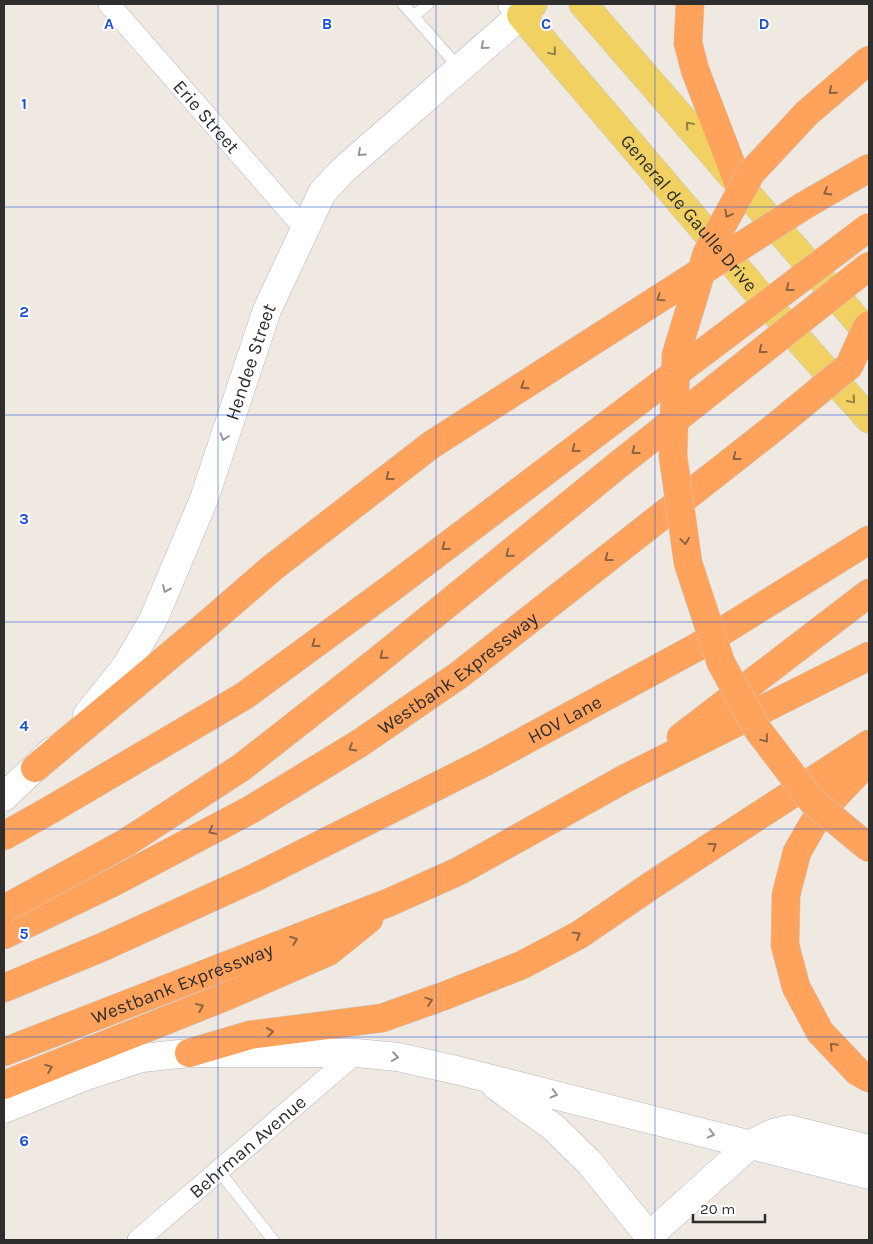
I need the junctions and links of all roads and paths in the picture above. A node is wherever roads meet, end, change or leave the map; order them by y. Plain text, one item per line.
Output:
1 (109, 4) edge
2 (403, 4) edge
3 (428, 4) edge
4 (583, 4) edge
5 (690, 4) edge
6 (522, 7) edge
7 (414, 16) junction
8 (869, 60) edge
9 (459, 68) junction
10 (869, 168) edge
11 (738, 182) junction
12 (869, 227) edge
13 (305, 229) junction
14 (869, 266) edge
15 (869, 325) edge
16 (869, 334) edge
17 (869, 349) edge
18 (849, 366) junction
19 (869, 420) edge
20 (869, 540) edge
21 (869, 593) edge
22 (869, 656) edge
23 (869, 744) edge
24 (869, 762) edge
25 (35, 768) junction
26 (626, 778) junction
27 (4, 797) edge
28 (4, 836) edge
29 (869, 848) edge
30 (390, 902) junction
31 (4, 909) edge
32 (4, 935) edge
33 (4, 988) edge
34 (4, 1052) edge
35 (189, 1053) junction
36 (356, 1053) junction
37 (484, 1077) junction
38 (869, 1078) edge
39 (4, 1085) edge
40 (4, 1109) edge
41 (751, 1144) junction
42 (869, 1150) edge
43 (218, 1171) junction
44 (869, 1175) edge
45 (648, 1239) edge
46 (138, 1240) edge
47 (273, 1240) edge

1 - 13 street, Erie Street
2 - 7 lane
3 - 7 lane
11 -> 4 main road
5 - 11 highway
6 -> 9 main road, Hendee Street
6 -> 19 main road, General de Gaulle Drive
7 - 9 lane
8 -> 29 highway, bridge
9 -> 13 main road, Hendee Street
10 -> 25 highway, bridge
11 - 16 main road
12 -> 28 highway, bridge
13 -> 25 main road, Hendee Street
14 -> 31 highway, bridge
15 - 18 highway, bridge
17 - 18 highway, Westbank Expressway
18 -> 32 highway, Westbank Expressway, bridge
20 - 33 highway, HOV Lane
21 - 26 highway
22 - 26 highway, Westbank Expressway
35 -> 23 highway
38 -> 24 highway
25 - 27 main road
26 - 30 highway, Westbank Expressway
34 -> 30 highway, Westbank Expressway
39 -> 30 highway
35 - 36 main road
35 - 40 main road
36 -> 37 main road
36 - 43 street, Behrman Avenue
37 -> 41 main road
37 - 45 main road
41 - 42 main road
41 - 44 main road
41 - 45 main road
43 - 46 street, Behrman Avenue
43 - 47 lane

